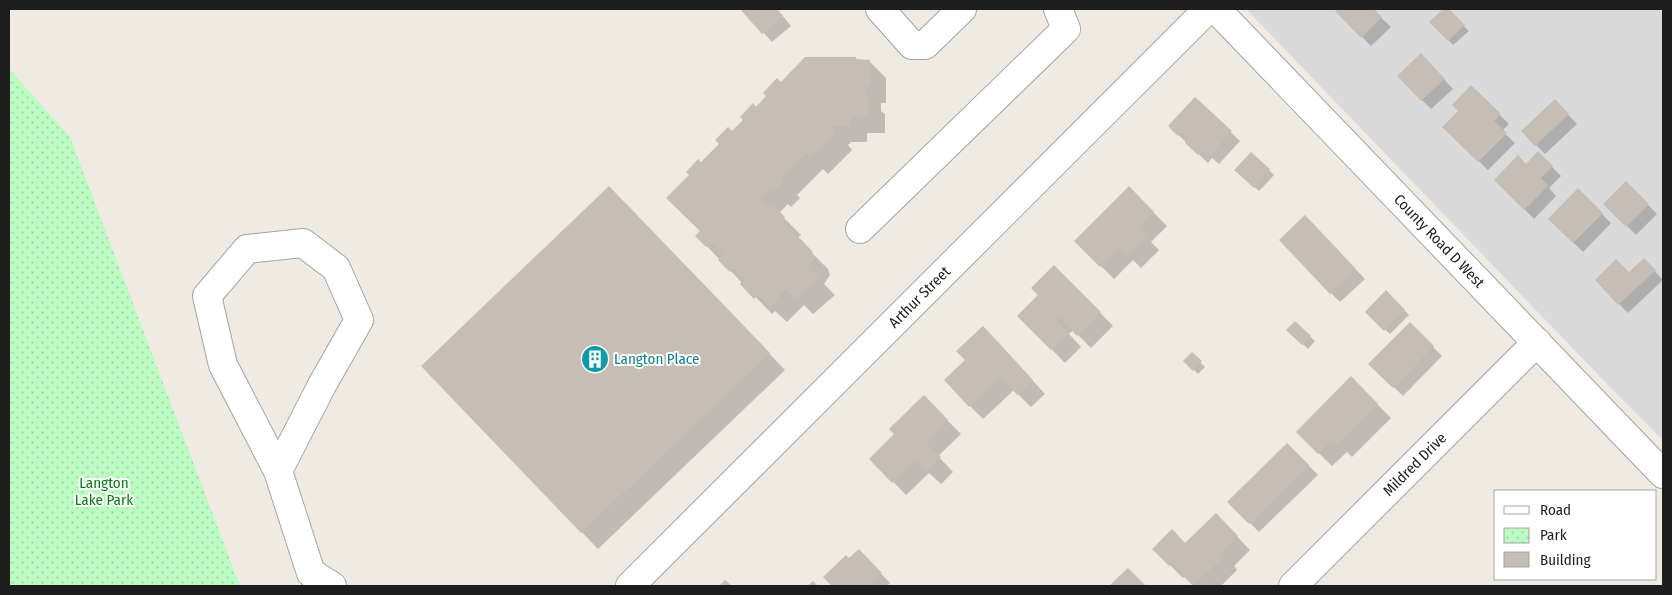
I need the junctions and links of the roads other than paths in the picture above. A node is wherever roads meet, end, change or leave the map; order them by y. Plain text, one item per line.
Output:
1 (880, 9) edge
2 (962, 9) edge
3 (1058, 9) edge
4 (1208, 9) edge
5 (1216, 9) edge
6 (860, 229) dead end
7 (1537, 342) junction
8 (278, 471) junction
9 (1663, 474) edge
10 (332, 586) edge
11 (630, 586) edge
12 (1293, 586) edge

1 - 2 street
3 - 6 street
4 - 11 street, Arthur Street
5 - 7 street, County Road D West
7 - 9 street, County Road D West
7 - 12 street, Mildred Drive
8 - 8 street
8 - 10 street

